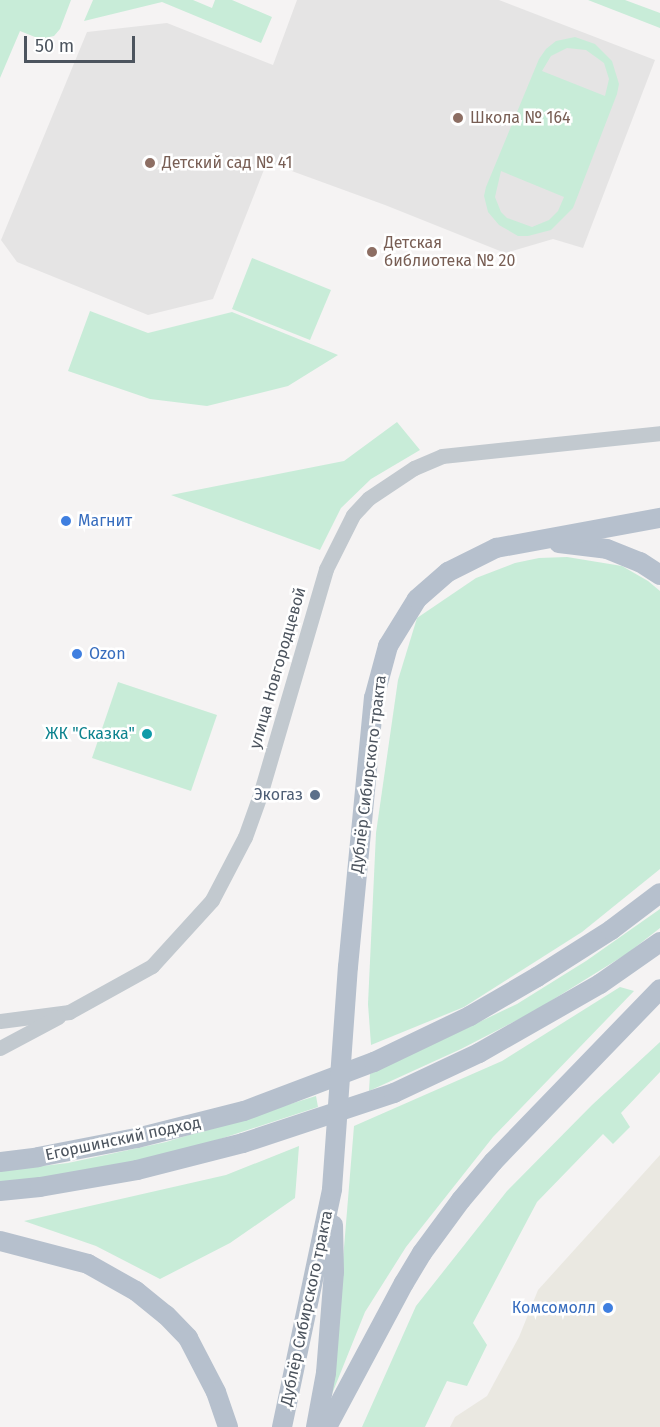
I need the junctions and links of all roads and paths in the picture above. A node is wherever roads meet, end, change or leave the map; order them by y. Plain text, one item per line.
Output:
1 (660, 433) edge
2 (660, 518) edge
3 (517, 542) junction
4 (660, 575) edge
5 (660, 882) edge
6 (660, 893) edge
7 (660, 942) edge
8 (537, 977) junction
9 (660, 989) edge
10 (69, 1012) junction
11 (0, 1021) edge
12 (0, 1048) edge
13 (0, 1162) edge
14 (332, 1189) junction
15 (0, 1191) edge
16 (0, 1241) edge
17 (228, 1427) edge
18 (282, 1427) edge
19 (316, 1427) edge
20 (327, 1427) edge

1 - 10 street, улица Новгородцевой
2 - 3 main road, Дублёр Сибирского тракта
3 - 4 main road, Дублёр Сибирского тракта
3 - 14 main road, Дублёр Сибирского тракта, bridge
5 - 8 main road
6 - 8 main road
7 - 15 main road, Егоршинский подход
8 - 13 main road, Егоршинский подход
9 - 20 main road
10 - 11 street, улица Новгородцевой
10 - 12 street
14 - 18 main road, Дублёр Сибирского тракта
14 - 19 main road, Дублёр Сибирского тракта
16 - 17 main road

